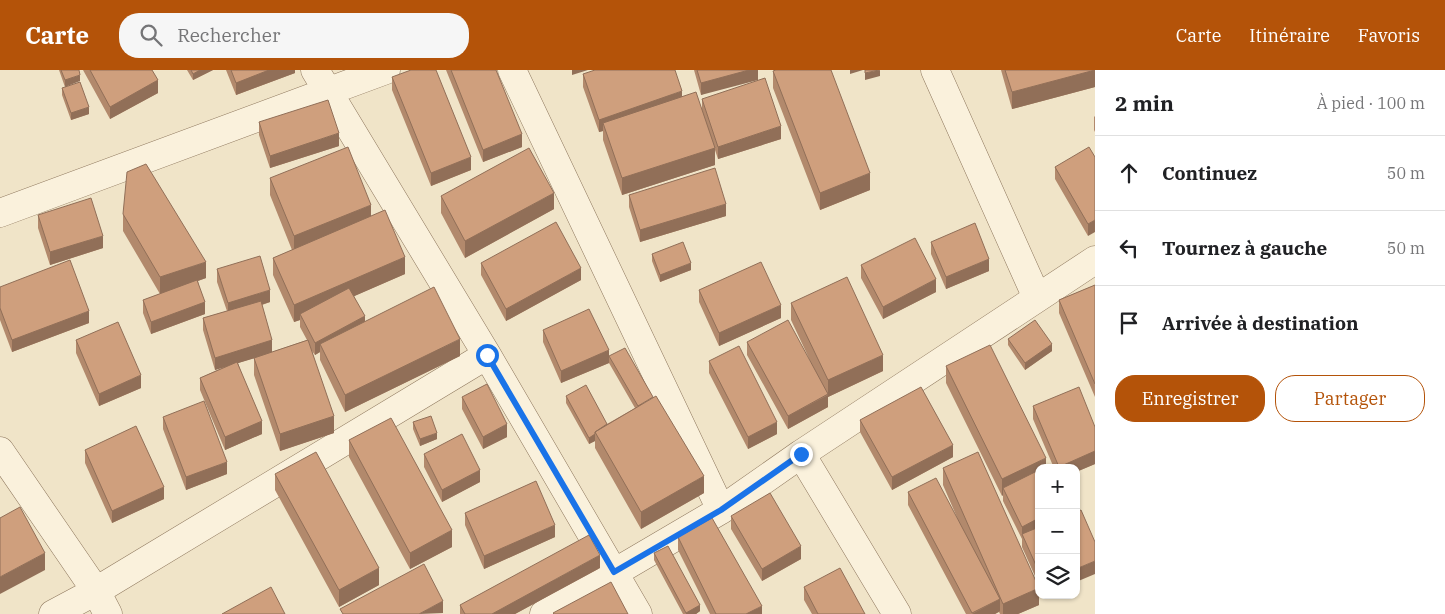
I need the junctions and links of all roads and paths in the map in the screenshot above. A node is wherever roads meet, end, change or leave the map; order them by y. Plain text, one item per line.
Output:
1 (386, 70) edge
2 (512, 70) edge
3 (935, 70) edge
4 (321, 81) edge
5 (0, 213) edge
6 (1095, 260) edge
7 (1037, 298) junction
8 (487, 355) junction
9 (0, 451) edge
10 (801, 454) junction
11 (721, 510) junction
12 (614, 572) junction
13 (102, 602) edge
14 (53, 614) edge
15 (544, 614) edge
16 (638, 614) edge
17 (897, 614) edge

1 - 4 street
2 - 11 street
3 - 7 street
4 - 5 street
4 - 8 street
6 - 7 street
7 - 10 street
8 - 12 street
8 - 13 street
9 - 13 street
10 - 11 street
10 - 17 street
11 - 12 street
12 - 15 street
12 - 16 street
13 - 14 street

